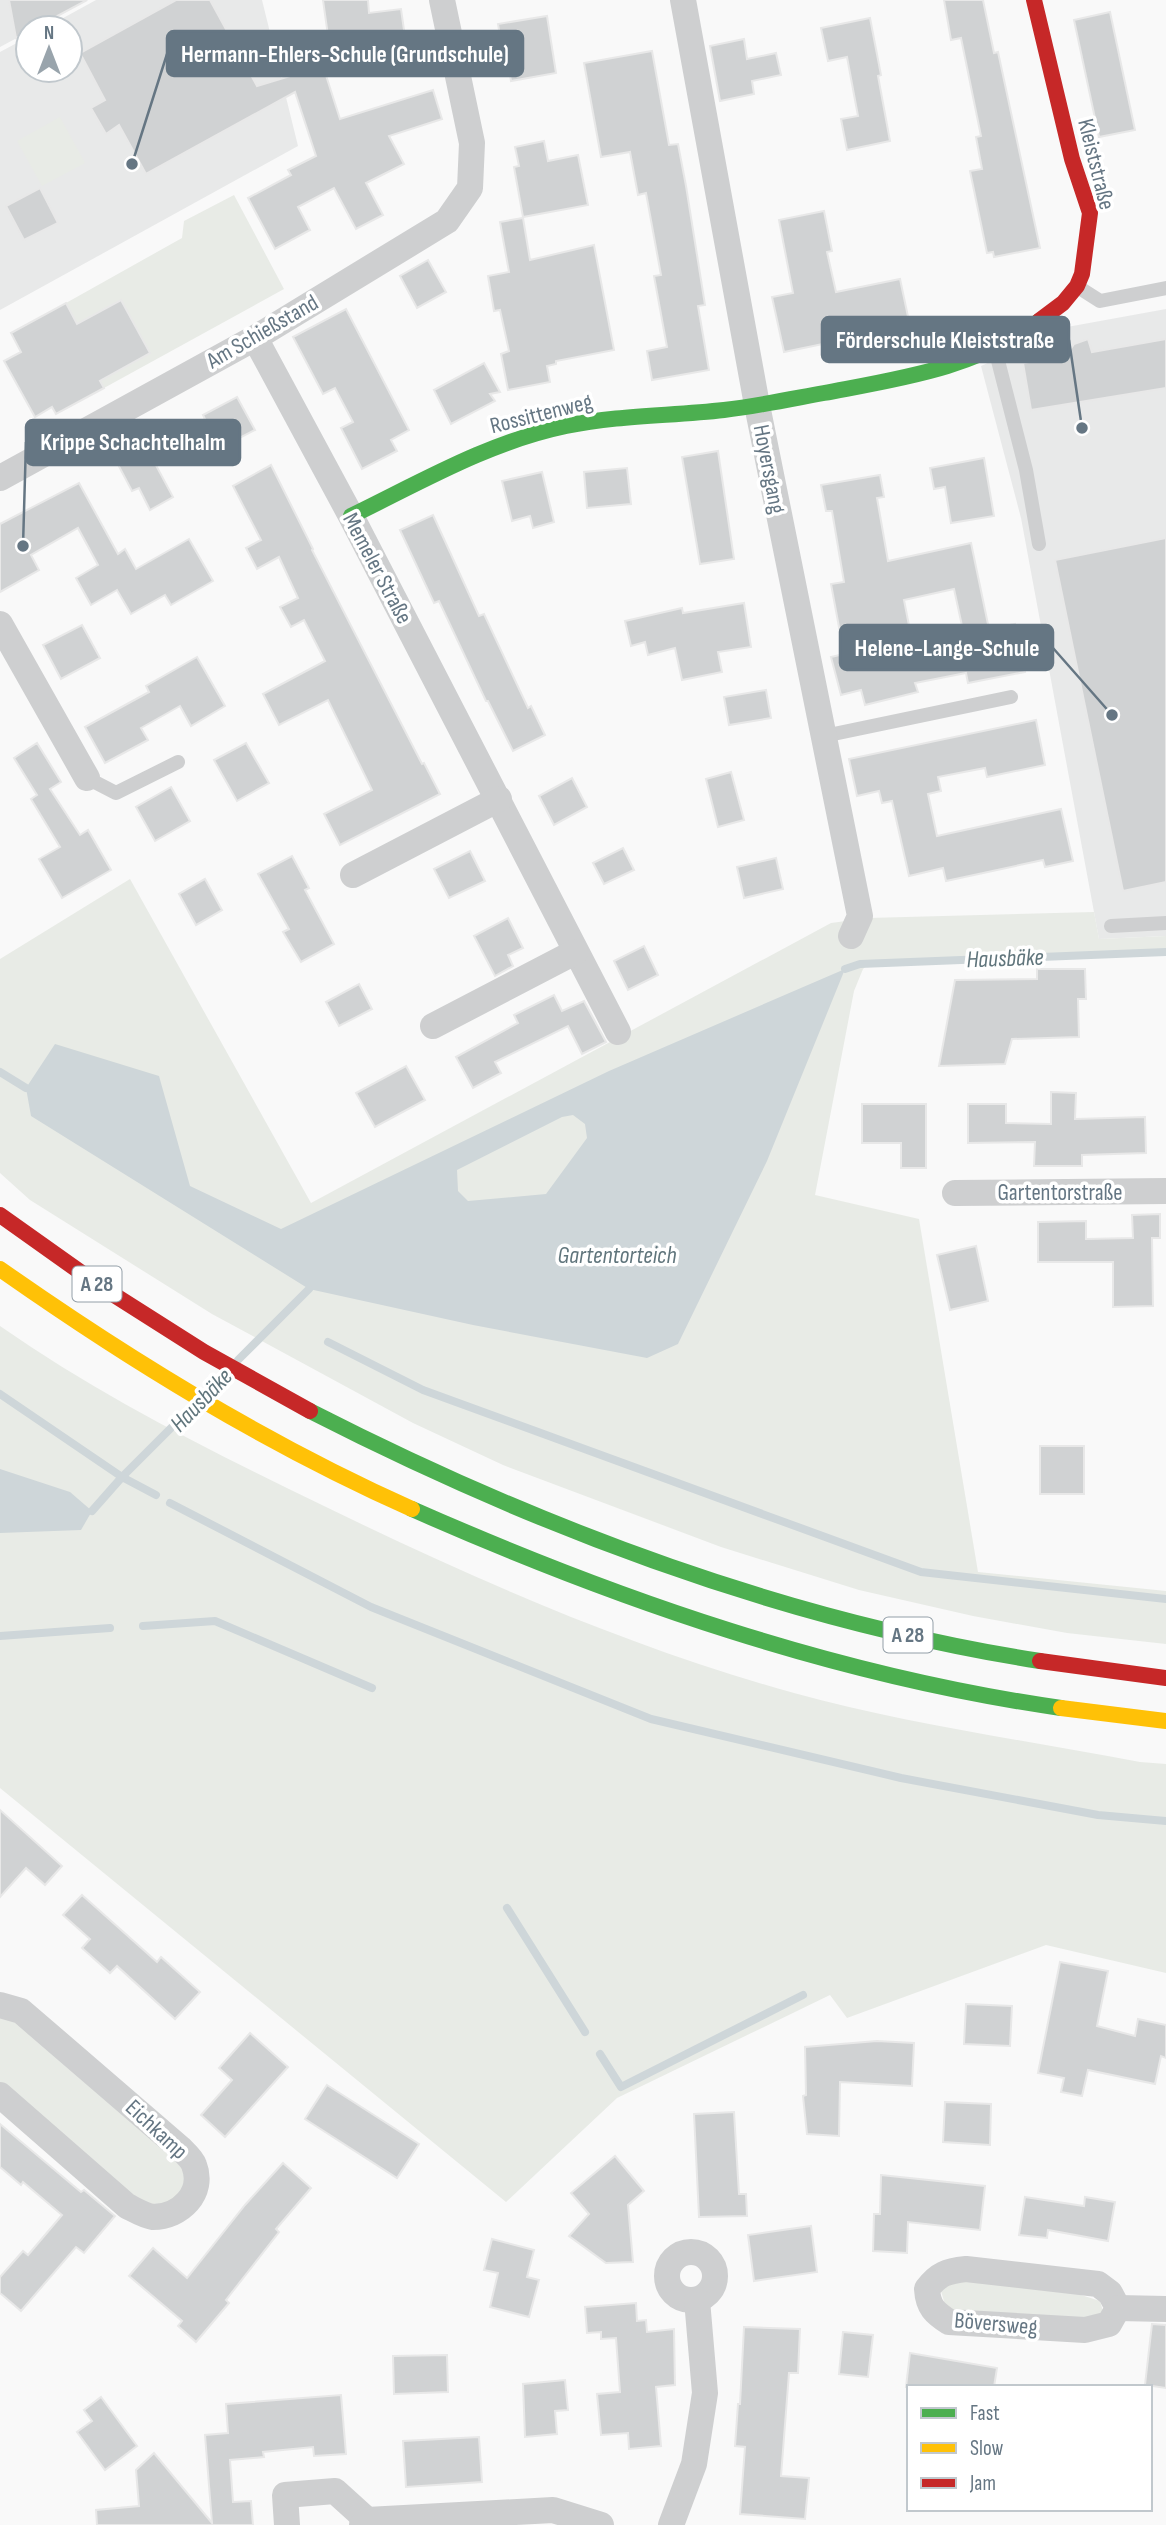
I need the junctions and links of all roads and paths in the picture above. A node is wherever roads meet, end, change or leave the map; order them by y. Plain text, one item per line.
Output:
1 (442, 0) edge
2 (683, 0) edge
3 (1034, 0) edge
4 (1077, 286) junction
5 (1166, 288) edge
6 (255, 338) junction
7 (995, 348) junction
8 (757, 405) junction
9 (0, 478) edge
10 (351, 516) junction
11 (1039, 544) dead end
12 (0, 624) edge
13 (1011, 697) dead end
14 (824, 736) junction
15 (178, 762) dead end
16 (88, 779) joint
17 (499, 799) junction
18 (353, 875) dead end
19 (1166, 923) edge
20 (1111, 926) dead end
21 (852, 936) dead end
22 (575, 952) junction
23 (433, 1026) dead end
24 (618, 1032) dead end
25 (1166, 1191) edge
26 (955, 1193) dead end
27 (0, 1215) edge
28 (0, 1269) edge
29 (11, 1298) dead end
30 (79, 1324) junction
31 (1166, 1678) edge
32 (1166, 1721) edge
33 (0, 2005) edge
34 (0, 2095) edge
35 (697, 2300) dead end
36 (1118, 2308) junction
37 (1166, 2309) edge
38 (364, 2523) edge
39 (287, 2525) edge
40 (601, 2525) edge
41 (671, 2525) edge

1 - 6 street, Am Schießstand
2 - 8 street, Hoyersgang
3 - 4 main road, Kleiststraße
4 - 5 lane
4 - 7 main road
6 - 9 street, Am Schießstand
6 - 10 street, Memeler Straße
7 - 8 main road
7 - 11 lane
8 - 10 main road, Rossittenweg
8 - 14 street, Hoyersgang
10 - 17 street, Memeler Straße
12 - 16 street
13 - 14 lane
14 - 21 street, Hoyersgang
15 - 16 lane
17 - 18 street
17 - 22 street, Memeler Straße
19 - 20 lane
22 - 23 street
22 - 24 street, Memeler Straße
25 - 26 street, Gartentorstraße
27 - 31 main road, A 28
28 - 30 main road, A 28
29 - 30 main road
30 - 32 main road, A 28
33 - 34 street, Eichkamp
35 - 41 street
36 - 36 street, Böversweg
36 - 37 street
38 - 39 street
38 - 40 street

